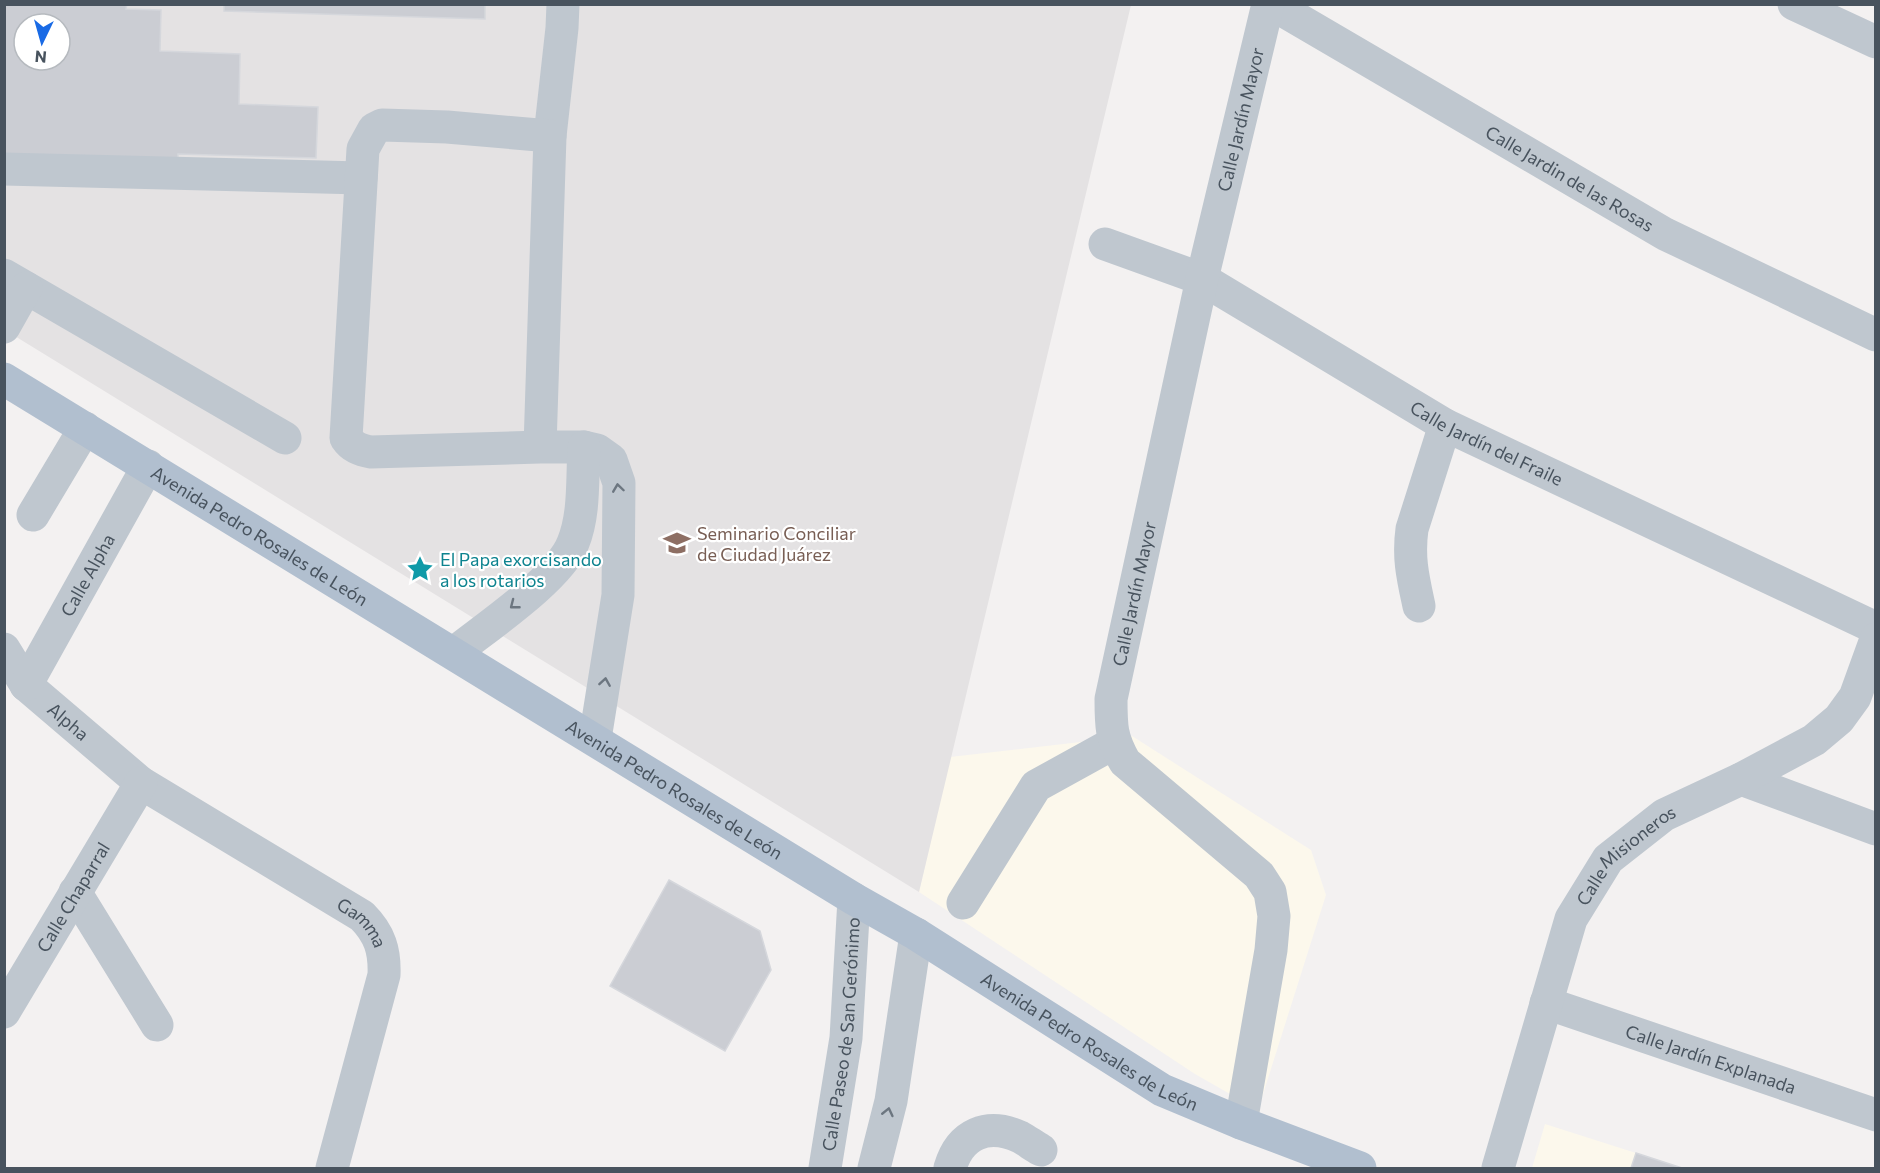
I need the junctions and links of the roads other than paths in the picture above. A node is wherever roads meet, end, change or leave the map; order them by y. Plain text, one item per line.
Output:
1 (563, 4) edge
2 (1270, 4) edge
3 (1794, 4) edge
4 (1875, 42) edge
5 (550, 136) junction
6 (4, 169) edge
7 (361, 178) junction
8 (1105, 244) dead end
9 (1202, 279) junction
10 (15, 282) edge
11 (4, 327) edge
12 (1875, 335) edge
13 (4, 379) edge
14 (1445, 424) junction
15 (85, 428) junction
16 (285, 438) dead end
17 (540, 447) junction
18 (584, 447) junction
19 (147, 466) junction
20 (33, 515) dead end
21 (574, 542) junction
22 (620, 547) junction
23 (1419, 606) dead end
24 (1875, 628) edge
25 (1875, 639) edge
26 (4, 649) edge
27 (454, 653) junction
28 (26, 685) junction
29 (595, 739) junction
30 (1114, 743) junction
31 (1741, 779) junction
32 (141, 783) junction
33 (1875, 829) edge
34 (75, 892) junction
35 (854, 899) junction
36 (963, 903) dead end
37 (916, 934) junction
38 (1546, 1004) junction
39 (4, 1012) edge
40 (157, 1025) dead end
41 (1875, 1115) edge
42 (1241, 1123) junction
43 (1041, 1150) dead end
44 (332, 1168) edge
45 (825, 1168) edge
46 (874, 1168) edge
47 (950, 1168) edge
48 (1360, 1168) edge
49 (1498, 1168) edge

1 - 5 street
2 - 9 street, Calle Jardín Mayor
2 - 12 street, Calle Jardin de las Rosas
3 - 4 street
5 - 7 street
5 - 17 street
6 - 7 street
7 - 17 street
8 - 9 street, Calle Jardín del Fraile
9 - 14 street, Calle Jardín del Fraile
9 - 30 street, Calle Jardín Mayor
10 - 11 street
10 - 16 street
13 - 15 main road, Avenida Pedro Rosales de León
14 - 23 street
14 - 24 street, Calle Jardín del Fraile
15 - 19 main road, Avenida Pedro Rosales de León
15 - 20 street
17 - 18 street
18 - 21 street
22 -> 18 street
19 - 27 main road, Avenida Pedro Rosales de León
19 - 28 street, Calle Alpha
21 - 22 street
21 -> 27 street
29 -> 22 street
25 - 31 street, Calle Misioneros
26 - 28 street, Alpha
27 - 29 main road, Avenida Pedro Rosales de León
28 - 32 street, Alpha
29 - 35 main road, Avenida Pedro Rosales de León
30 - 36 street
30 - 42 street, Calle Jardín Mayor
31 - 33 street
31 - 38 street, Calle Misioneros
32 - 34 street, Calle Chaparral
32 - 44 street, Gamma
34 - 39 street, Calle Chaparral
34 - 40 street
35 - 37 main road, Avenida Pedro Rosales de León
35 - 45 street, Calle Paseo de San Gerónimo
37 - 42 main road, Avenida Pedro Rosales de León
46 -> 37 street
38 - 41 street, Calle Jardín Explanada
38 - 49 street, Calle Misioneros
42 - 48 main road, Avenida Pedro Rosales de León
43 - 47 street

